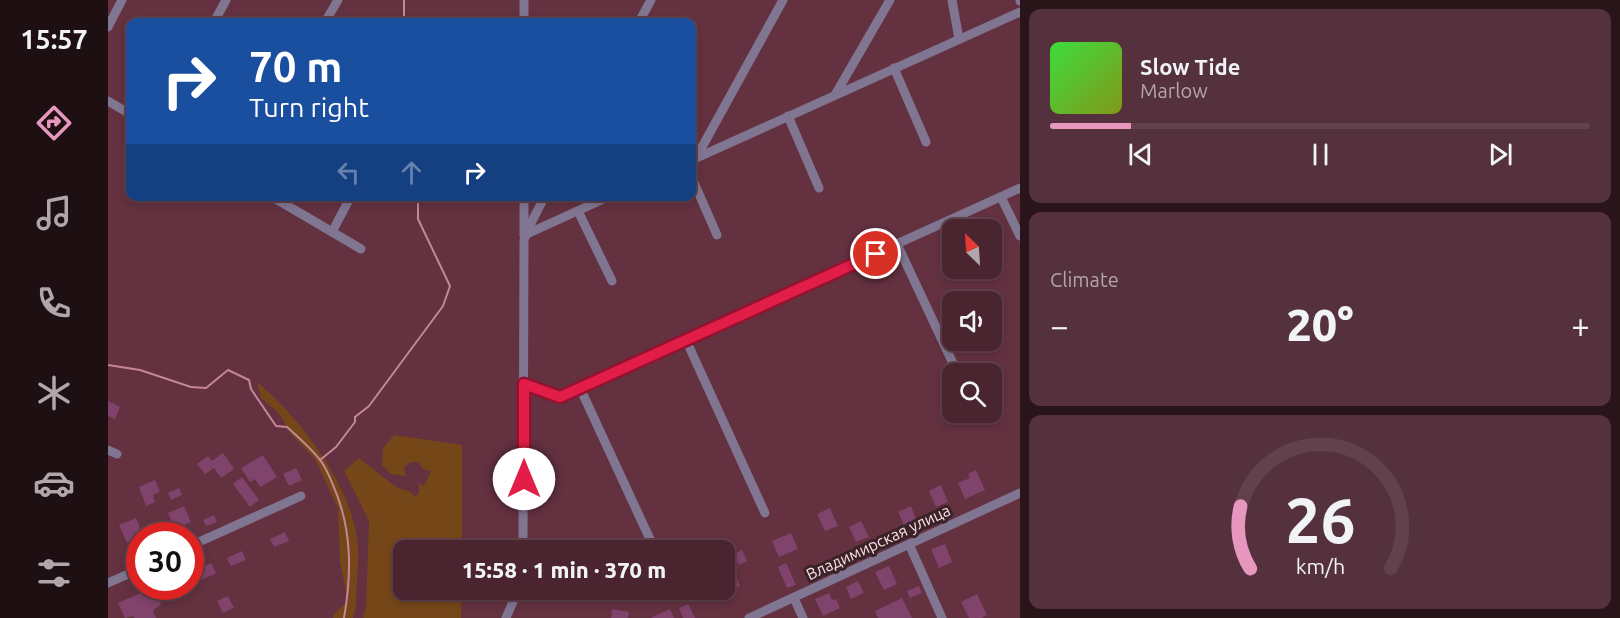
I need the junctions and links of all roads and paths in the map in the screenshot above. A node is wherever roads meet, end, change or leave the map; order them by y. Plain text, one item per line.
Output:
1 (122, 0) edge
2 (226, 0) edge
3 (338, 0) edge
4 (524, 0) edge
5 (651, 0) edge
6 (783, 0) edge
7 (890, 0) edge
8 (952, 0) edge
9 (1020, 12) edge
10 (215, 18) edge
11 (328, 18) edge
12 (524, 18) edge
13 (641, 18) edge
14 (108, 27) edge
15 (960, 39) junction
16 (894, 68) junction
17 (835, 95) junction
18 (108, 101) edge
19 (126, 112) edge
20 (788, 116) junction
21 (926, 142) dead end
22 (696, 155) edge
23 (696, 158) edge
24 (696, 187) edge
25 (819, 188) dead end
26 (1020, 188) edge
27 (1001, 197) junction
28 (279, 201) edge
29 (348, 201) edge
30 (524, 201) edge
31 (543, 201) edge
32 (599, 201) edge
33 (578, 211) junction
34 (332, 232) junction
35 (717, 235) dead end
36 (1020, 236) edge
37 (526, 237) junction
38 (897, 244) junction
39 (361, 249) dead end
40 (612, 281) dead end
41 (686, 340) junction
42 (953, 363) edge
43 (524, 384) junction
44 (580, 388) junction
45 (1020, 493) edge
46 (301, 496) dead end
47 (765, 513) dead end
48 (204, 540) edge
49 (523, 540) edge
50 (650, 540) edge
51 (909, 544) junction
52 (126, 575) edge
53 (108, 583) edge
54 (794, 598) junction
55 (514, 600) edge
56 (506, 618) edge
57 (749, 618) edge
58 (803, 618) edge
59 (942, 618) edge

1 - 14 street
2 - 10 street
3 - 11 street
4 - 12 street
5 - 13 street
6 - 22 street
7 - 17 street
8 - 15 street
9 - 15 street
15 - 16 street
16 - 17 street
16 - 21 street
17 - 20 street
18 - 19 street
20 - 23 street
20 - 25 street
24 - 35 street
26 - 27 street
27 - 36 street
27 - 38 street
28 - 34 street
29 - 34 street
30 - 37 street
31 - 37 street
32 - 33 street
33 - 37 street
33 - 40 street
34 - 39 street
37 - 43 street
38 - 41 street
38 - 42 street
41 - 44 street
41 - 47 street
43 - 44 street
43 - 49 street
44 - 50 street
45 - 51 street, Владимирская улица
46 - 48 street
51 - 54 street, Владимирская улица
51 - 59 street
52 - 53 street
54 - 57 street, Владимирская улица
54 - 58 street
55 - 56 street

